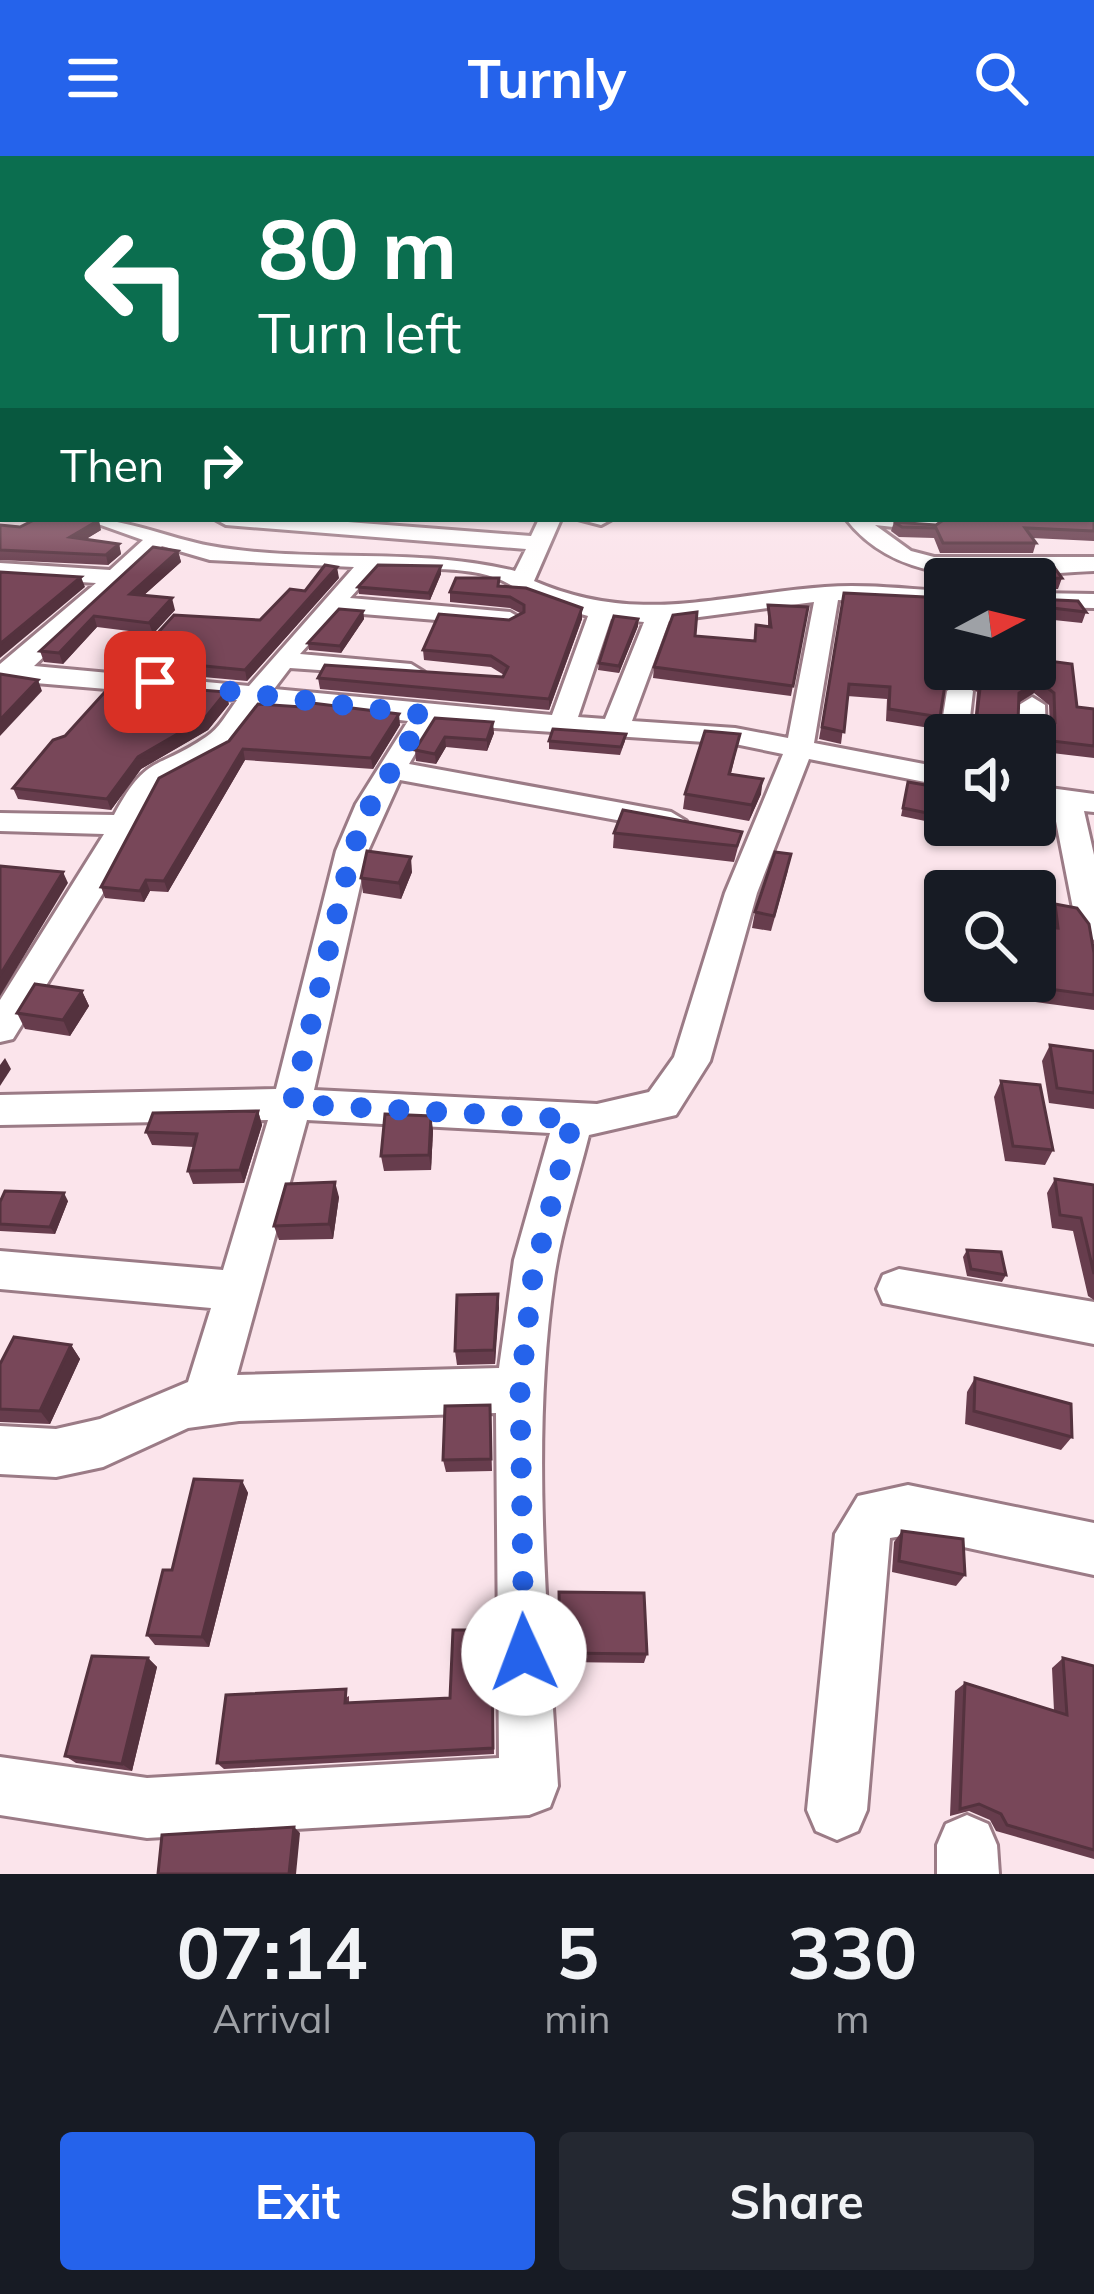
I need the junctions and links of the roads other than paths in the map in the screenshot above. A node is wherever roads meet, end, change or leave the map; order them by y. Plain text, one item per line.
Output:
1 (102, 522) edge
2 (548, 522) edge
3 (934, 522) edge
4 (307, 523) edge
5 (874, 531) edge
6 (156, 541) junction
7 (1094, 545) edge
8 (372, 560) junction
9 (1094, 564) edge
10 (527, 565) junction
11 (0, 571) edge
12 (112, 578) junction
13 (827, 594) junction
14 (924, 597) edge
15 (1056, 600) edge
16 (1094, 601) edge
17 (332, 604) junction
18 (658, 615) junction
19 (600, 616) junction
20 (283, 660) junction
21 (6, 672) edge
22 (445, 675) edge
23 (960, 691) dead end
24 (254, 696) junction
25 (1032, 705) edge
26 (957, 714) edge
27 (1032, 714) edge
28 (425, 715) junction
29 (563, 722) junction
30 (616, 727) junction
31 (800, 746) junction
32 (392, 770) junction
33 (924, 773) edge
34 (1065, 800) edge
35 (0, 822) edge
36 (124, 825) junction
37 (694, 825) edge
38 (1094, 929) edge
39 (0, 1029) edge
40 (292, 1104) junction
41 (0, 1110) edge
42 (573, 1119) junction
43 (0, 1270) edge
44 (899, 1289) dead end
45 (238, 1291) junction
46 (1094, 1323) edge
47 (520, 1390) junction
48 (206, 1403) junction
49 (0, 1450) edge
50 (1094, 1549) edge
51 (0, 1786) edge
52 (837, 1810) dead end

1 - 6 street
2 - 10 street
3 - 5 street
4 - 10 street
5 - 7 street
5 - 9 street
6 - 8 street
6 - 12 street
8 - 10 street
8 - 17 street
10 - 17 street
10 - 19 street
11 - 12 street
12 - 21 street
13 - 14 street
13 - 18 street
13 - 31 street
15 - 16 street
17 - 20 street
18 - 19 street
18 - 30 street
19 - 29 street
20 - 22 street
20 - 24 street
21 - 24 street
23 - 26 street
24 - 28 street
24 - 36 street
25 - 27 street
28 - 29 street
28 - 32 street
29 - 30 street
30 - 31 street
31 - 33 street
31 - 42 street
32 - 37 street
32 - 40 street
34 - 38 street
35 - 36 street
36 - 39 street
40 - 41 street
40 - 42 street
40 - 45 street
42 - 47 street
43 - 45 street
44 - 46 street
45 - 48 street
47 - 48 street
47 - 51 street
48 - 49 street
50 - 52 street

